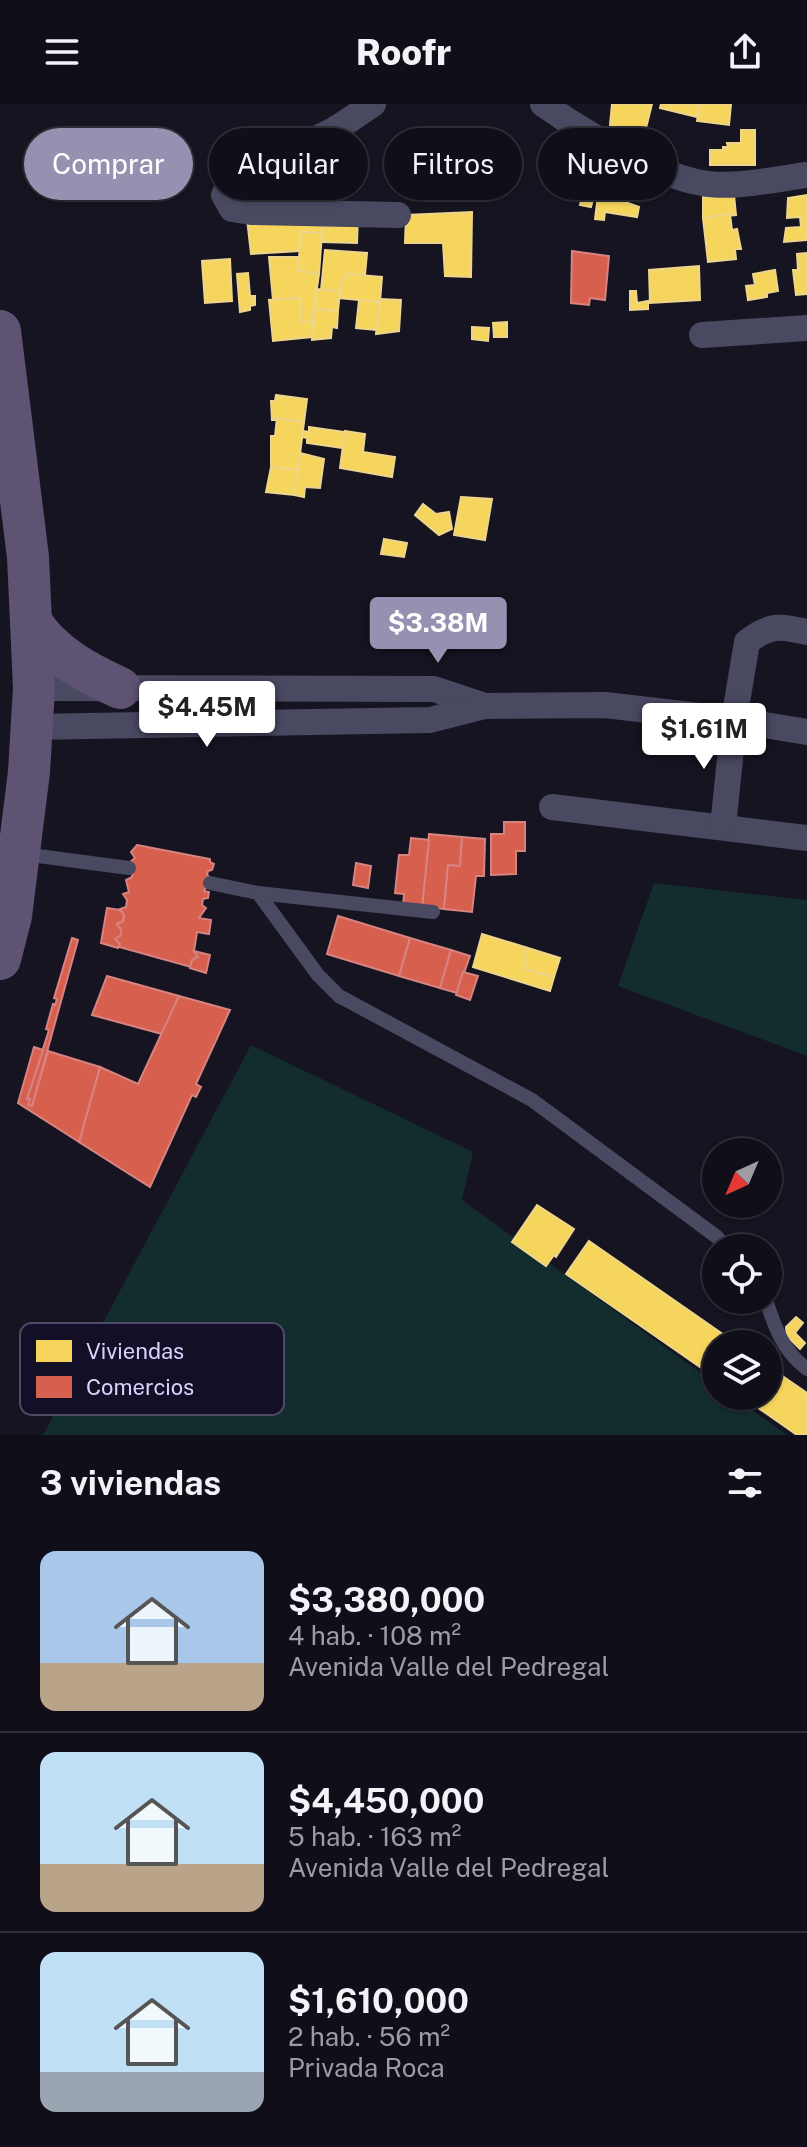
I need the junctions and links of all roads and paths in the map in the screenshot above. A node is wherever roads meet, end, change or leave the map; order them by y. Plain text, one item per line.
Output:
1 (373, 104) edge
2 (543, 104) edge
3 (807, 175) edge
4 (398, 215) dead end
5 (807, 328) edge
6 (0, 331) edge
7 (702, 335) dead end
8 (31, 622) junction
9 (807, 632) edge
10 (120, 688) junction
11 (303, 689) junction
12 (485, 706) junction
13 (33, 708) junction
14 (734, 720) junction
15 (305, 723) junction
16 (807, 732) edge
17 (552, 807) dead end
18 (723, 827) junction
19 (807, 838) edge
20 (18, 853) junction
21 (129, 868) dead end
22 (210, 883) dead end
23 (258, 893) junction
24 (5, 909) edge
25 (433, 912) dead end
26 (0, 959) edge
27 (713, 1234) edge
28 (770, 1314) edge
29 (807, 1369) edge

1 - 4 street
2 - 3 street
5 - 7 street
6 - 8 main road
8 - 10 main road
8 - 13 main road
9 - 14 street
10 - 11 street
10 - 13 street
11 - 12 street
11 - 15 street
12 - 14 street
12 - 15 street
13 - 15 street
13 - 20 main road
14 - 16 street
14 - 18 street
17 - 18 street
18 - 19 street
20 - 21 lane
20 - 24 main road
22 - 23 lane
23 - 25 lane
23 - 27 lane
24 - 26 main road
28 - 29 lane

